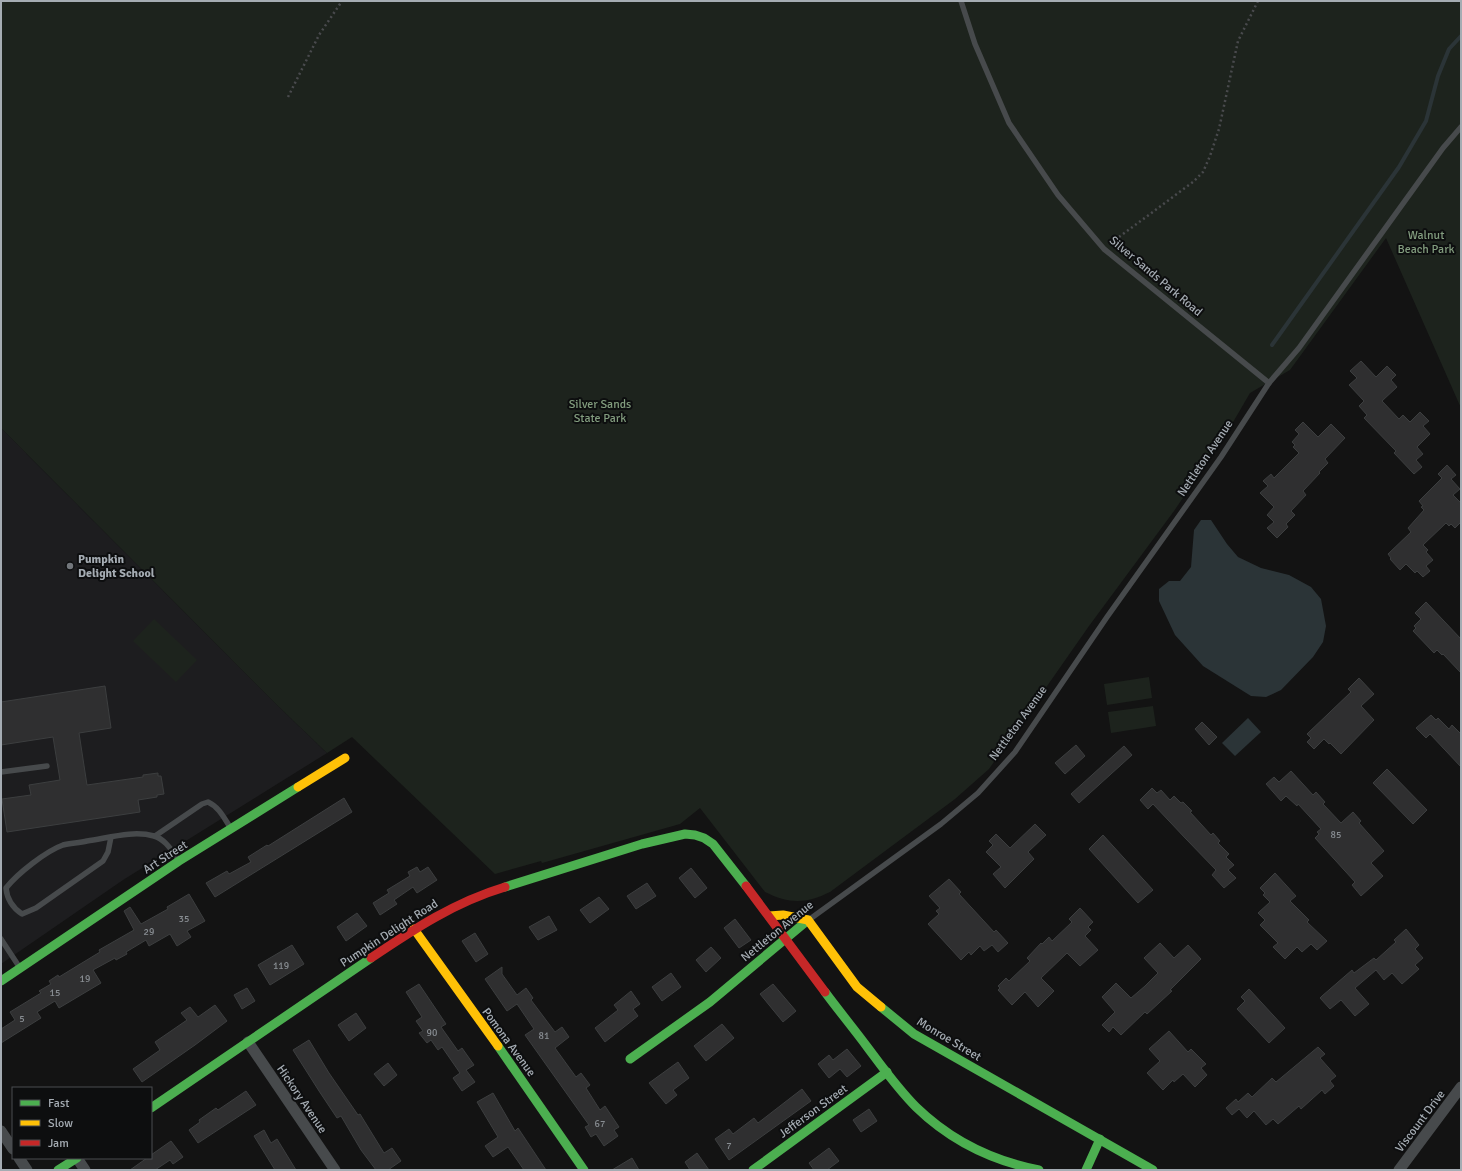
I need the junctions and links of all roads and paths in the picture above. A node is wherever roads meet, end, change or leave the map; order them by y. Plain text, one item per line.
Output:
1 (342, 1) edge
2 (961, 1) edge
3 (1258, 1) edge
4 (288, 97) dead end
5 (1461, 128) edge
6 (1104, 249) junction
7 (1269, 383) junction
8 (345, 758) dead end
9 (47, 766) dead end
10 (1, 772) edge
11 (231, 829) junction
12 (156, 836) junction
13 (111, 837) junction
14 (179, 861) junction
15 (769, 916) junction
16 (808, 920) junction
17 (414, 928) junction
18 (1, 939) edge
19 (784, 939) junction
20 (20, 968) junction
21 (1, 981) edge
22 (248, 1042) junction
23 (630, 1059) dead end
24 (887, 1072) junction
25 (1461, 1087) edge
26 (152, 1107) edge
27 (1, 1130) edge
28 (1100, 1139) junction
29 (12, 1147) edge
30 (20, 1159) edge
31 (75, 1159) edge
32 (78, 1159) edge
33 (27, 1170) edge
34 (58, 1170) edge
35 (85, 1170) edge
36 (335, 1170) edge
37 (584, 1170) edge
38 (753, 1170) edge
39 (1039, 1170) edge
40 (1086, 1170) edge
41 (1153, 1170) edge
42 (1399, 1170) edge

1 - 4 path
2 - 6 lane, Silver Sands Park Road
3 - 6 path
5 - 7 lane, Nettleton Avenue
6 - 7 lane, Silver Sands Park Road
7 - 16 lane, Nettleton Avenue
8 - 11 street, Art Street
9 - 10 lane
11 - 12 lane
11 - 14 street, Art Street
12 - 13 lane
12 - 14 lane
13 - 13 lane
14 - 20 street, Art Street
15 - 16 street
15 - 17 street, Pumpkin Delight Road
15 - 19 street
16 - 19 street, Nettleton Avenue
16 - 28 street, Monroe Street
17 - 22 street, Pumpkin Delight Road
17 - 37 street, Pomona Avenue
18 - 20 lane
19 - 23 street, Nettleton Avenue
19 - 24 street
20 - 21 street, Art Street
22 - 26 street, Pumpkin Delight Road
22 - 36 street, Hickory Avenue
24 - 38 street, Jefferson Street
24 - 39 street
25 - 42 street, Viscount Drive
27 - 29 street
28 - 40 street
28 - 41 street, Monroe Street
30 - 33 street
31 - 34 street
32 - 35 street

